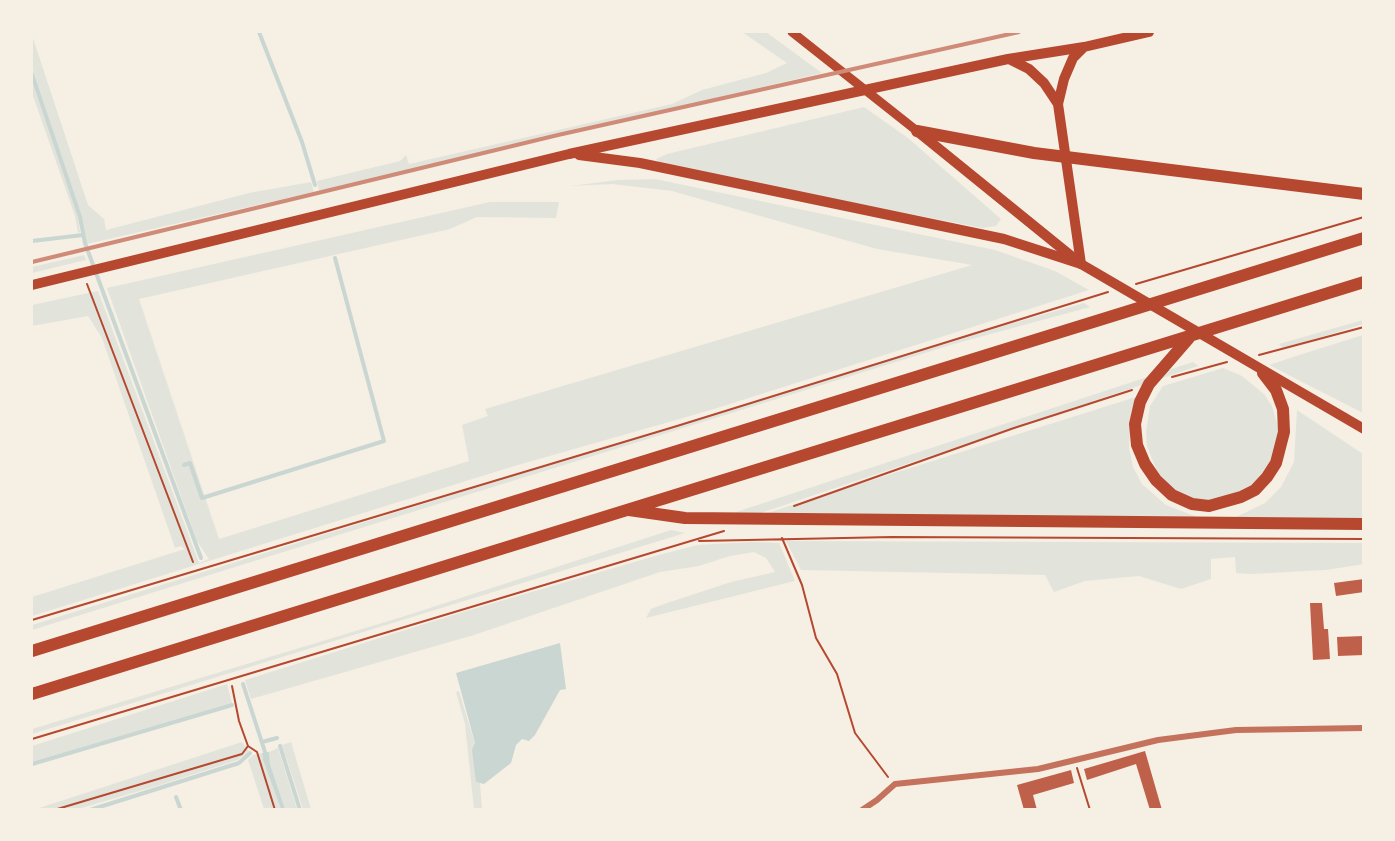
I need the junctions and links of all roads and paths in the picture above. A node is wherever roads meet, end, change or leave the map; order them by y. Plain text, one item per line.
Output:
1 (792, 32) edge
2 (1149, 32) edge
3 (1084, 47) junction
4 (1008, 58) junction
5 (1059, 104) junction
6 (917, 131) junction
7 (569, 154) junction
8 (1364, 194) edge
9 (1364, 217) edge
10 (1364, 238) edge
11 (1081, 264) junction
12 (86, 272) junction
13 (1157, 278) dead end
14 (1364, 282) edge
15 (32, 285) edge
16 (1084, 299) dead end
17 (1364, 327) edge
18 (1191, 336) junction
19 (1284, 350) dead end
20 (1202, 367) dead end
21 (1263, 373) junction
22 (1170, 377) dead end
23 (1149, 384) junction
24 (1364, 429) edge
25 (790, 507) dead end
26 (625, 510) junction
27 (1364, 524) edge
28 (726, 530) dead end
29 (782, 538) junction
30 (1364, 539) edge
31 (696, 541) junction
32 (193, 562) dead end
33 (32, 621) edge
34 (32, 651) edge
35 (232, 686) dead end
36 (32, 694) edge
37 (1364, 728) edge
38 (32, 739) edge
39 (248, 746) junction
40 (1075, 759) junction
41 (895, 784) junction
42 (54, 810) edge
43 (275, 810) edge
44 (862, 810) edge
45 (1090, 810) edge

1 - 6 main road
2 - 3 main road
3 - 4 main road
3 - 5 main road
4 - 5 main road
4 - 7 main road
5 - 11 main road
6 - 8 highway
6 - 11 main road
7 - 11 main road
7 - 12 main road
9 - 13 path
10 - 34 highway
11 - 21 main road
12 - 15 main road
12 - 32 path
14 - 18 highway
16 - 33 path
17 - 19 path
18 - 23 highway
18 - 26 highway
20 - 22 path
21 - 23 highway
21 - 24 main road
23 - 25 path
26 - 27 highway
26 - 36 highway
28 - 31 path
29 - 30 path
29 - 31 path
29 - 41 path
31 - 38 path
35 - 39 path
37 - 40 street
39 - 42 path
39 - 43 path
40 - 41 street
40 - 45 path
41 - 44 street

